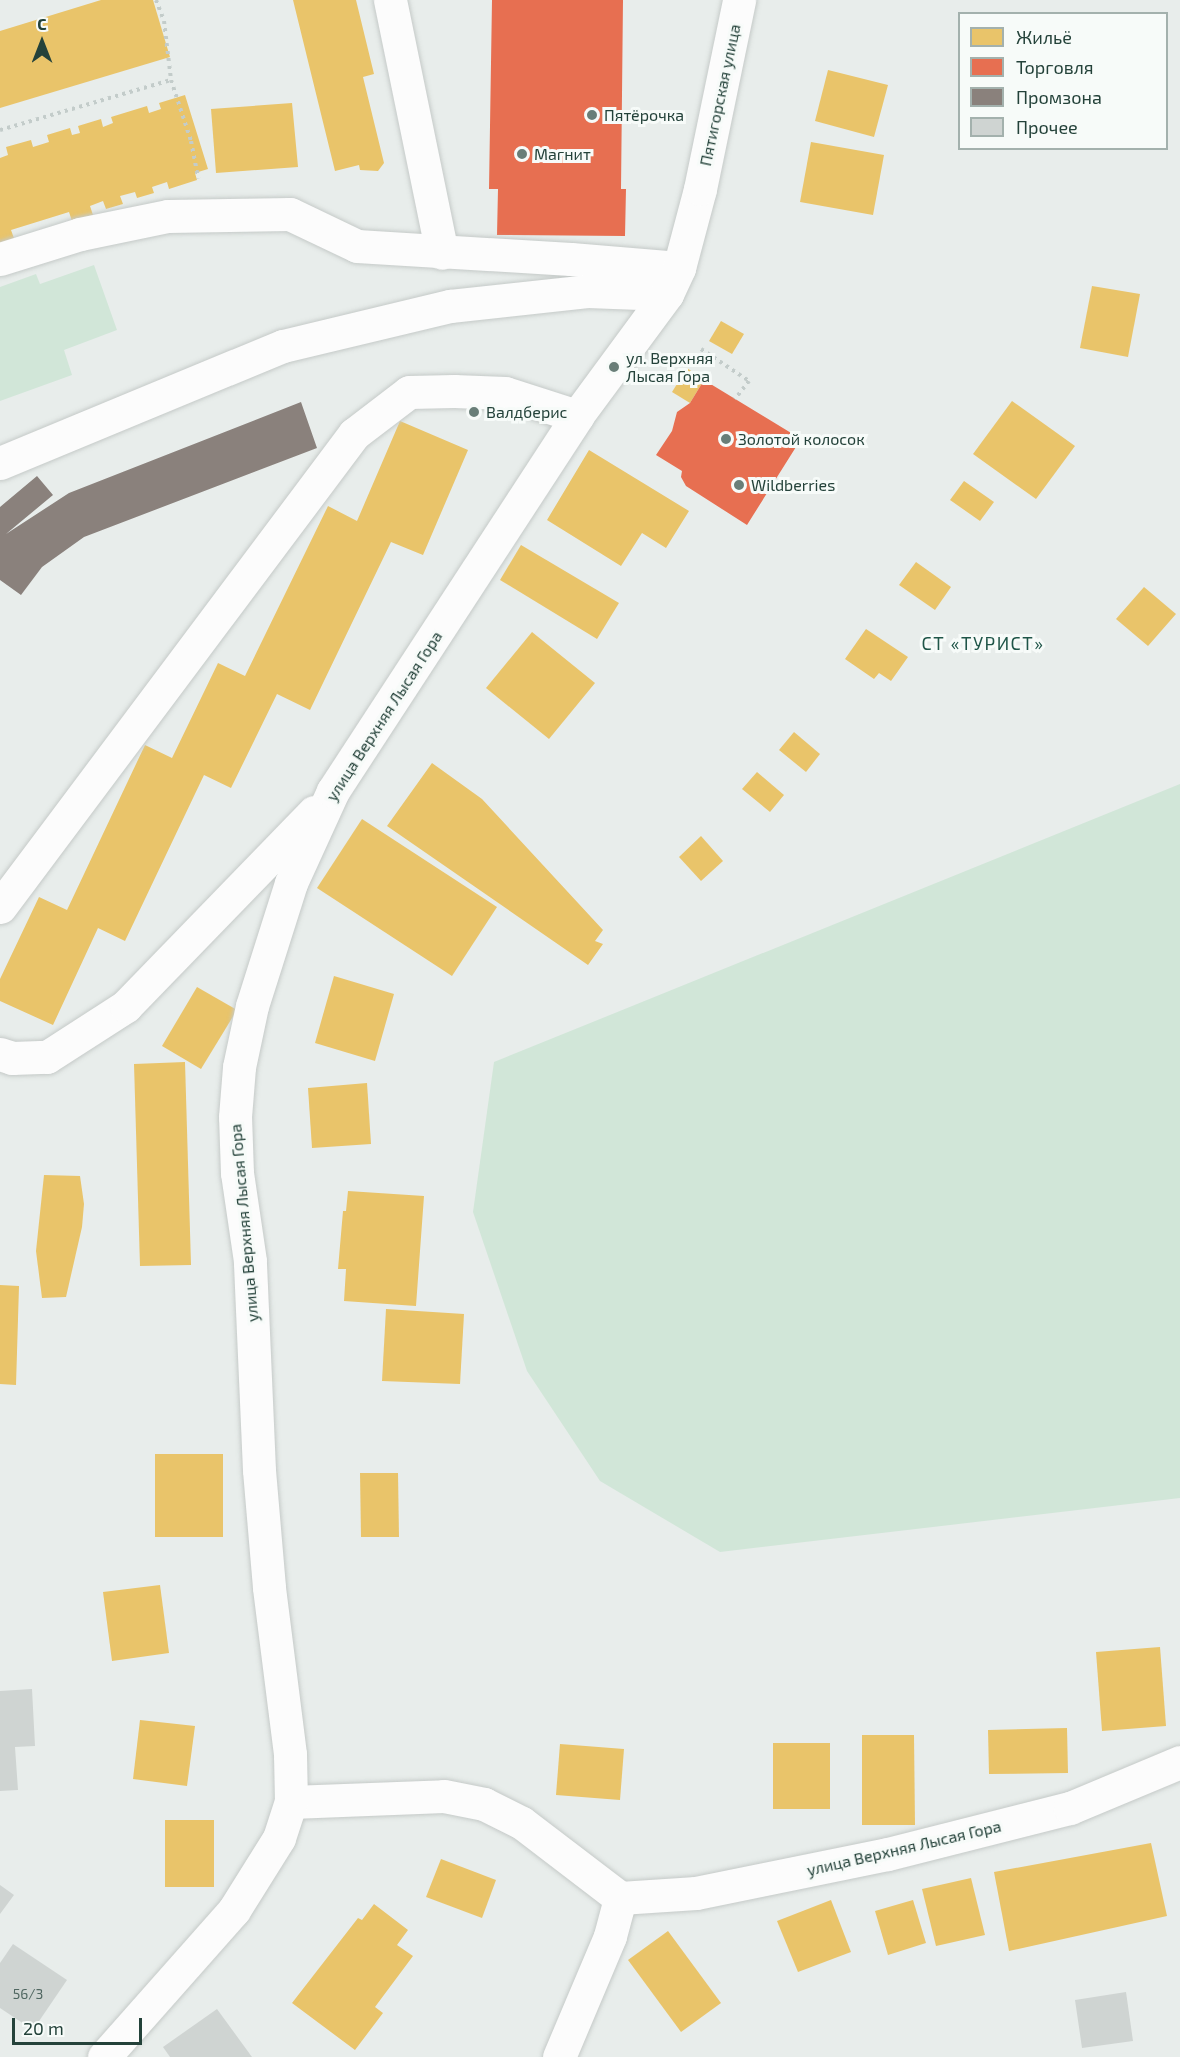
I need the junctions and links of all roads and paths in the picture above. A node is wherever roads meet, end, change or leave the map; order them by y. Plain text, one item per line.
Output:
1 (156, 0) edge
2 (390, 0) edge
3 (739, 0) edge
4 (171, 80) junction
5 (0, 130) edge
6 (198, 180) dead end
7 (700, 189) joint
8 (442, 253) junction
9 (0, 259) edge
10 (673, 281) junction
11 (701, 349) dead end
12 (735, 399) dead end
13 (577, 416) junction
14 (0, 463) edge
15 (333, 791) junction
16 (0, 907) edge
17 (0, 1054) edge
18 (1180, 1762) edge
19 (291, 1802) junction
20 (620, 1898) junction
21 (104, 2057) edge
22 (560, 2057) edge

1 - 4 path
2 - 8 street
3 - 7 street, Пятигорская улица
4 - 5 path
4 - 6 path
7 - 10 street, улица Верхняя Лысая Гора
8 - 9 street
8 - 10 street
10 - 13 street, улица Верхняя Лысая Гора
10 - 14 street
11 - 12 path
13 - 15 street, улица Верхняя Лысая Гора
13 - 16 street
15 - 17 street
15 - 19 street, улица Верхняя Лысая Гора
18 - 20 street, улица Верхняя Лысая Гора
19 - 20 street
19 - 21 street, улица Верхняя Лысая Гора
20 - 22 street

